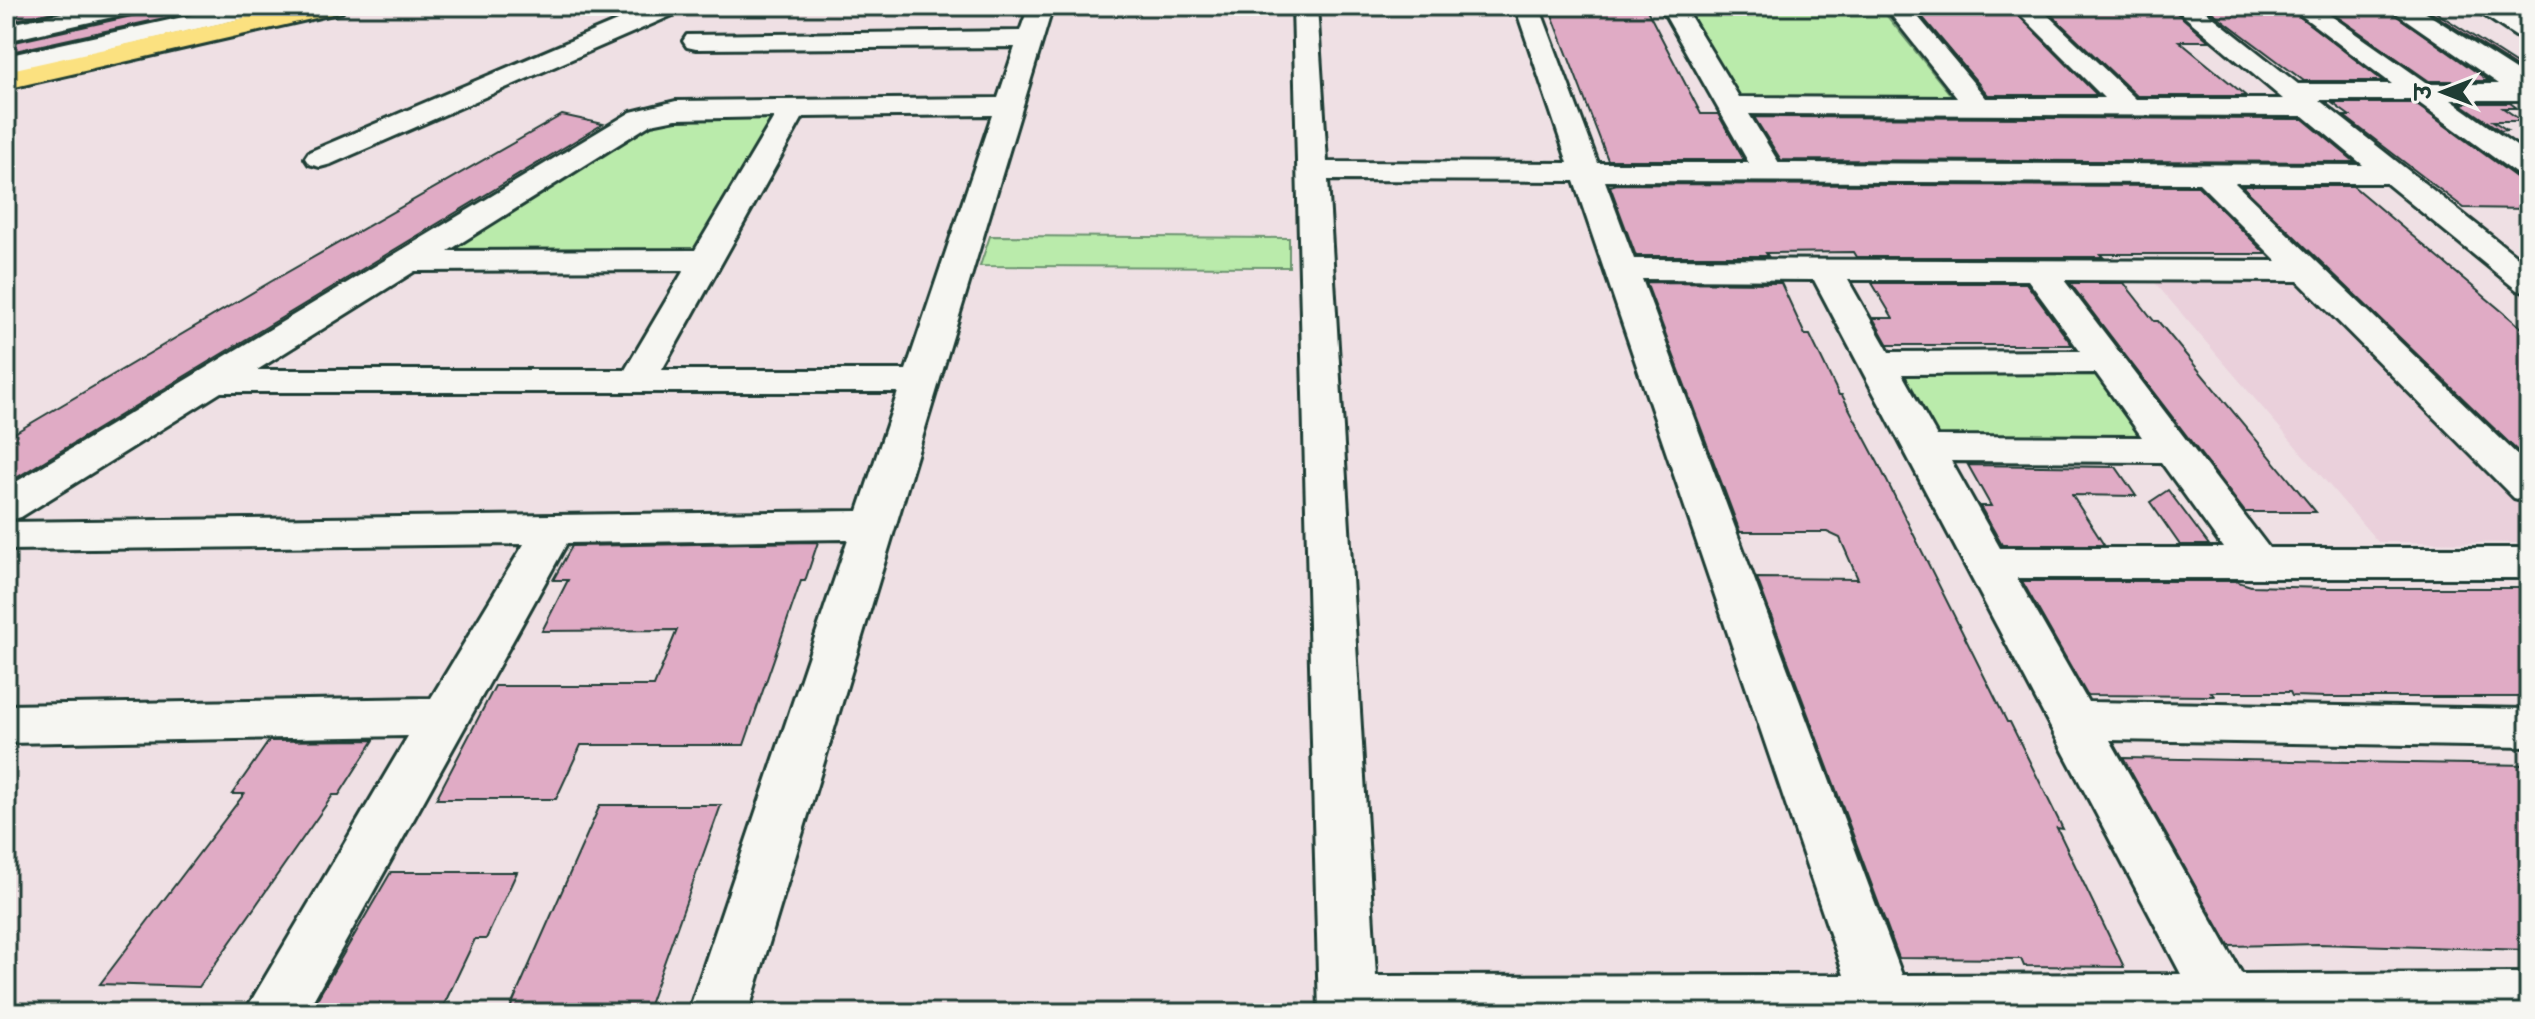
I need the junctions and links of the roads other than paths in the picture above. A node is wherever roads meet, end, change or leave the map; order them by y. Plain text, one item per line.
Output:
1 (130, 6) edge
2 (267, 6) edge
3 (306, 6) edge
4 (333, 6) edge
5 (673, 6) edge
6 (1305, 6) edge
7 (1527, 6) edge
8 (1672, 6) edge
9 (1896, 6) edge
10 (2024, 6) edge
11 (2184, 6) edge
12 (2301, 6) edge
13 (2398, 6) edge
14 (2482, 6) edge
15 (82, 11) edge
16 (199, 13) edge
17 (1035, 23) edge
18 (6, 33) edge
19 (2529, 34) edge
20 (696, 41) dead end
21 (6, 64) edge
22 (6, 72) edge
23 (6, 80) edge
24 (2529, 91) edge
25 (2422, 92) junction
26 (2301, 100) junction
27 (1730, 105) junction
28 (1009, 106) junction
29 (1978, 106) junction
30 (794, 107) junction
31 (2129, 107) junction
32 (2472, 128) junction
33 (2515, 128) dead end
34 (320, 158) dead end
35 (2529, 169) edge
36 (1312, 171) junction
37 (1586, 172) junction
38 (1769, 172) junction
39 (2208, 174) junction
40 (2394, 174) junction
41 (707, 260) junction
42 (411, 261) junction
43 (1620, 269) junction
44 (1825, 269) junction
45 (2038, 270) junction
46 (2307, 271) junction
47 (2529, 283) edge
48 (2108, 362) junction
49 (1875, 363) junction
50 (214, 381) junction
51 (637, 381) junction
52 (921, 381) junction
53 (1923, 448) junction
54 (2173, 450) junction
55 (2529, 489) edge
56 (6, 507) edge
57 (875, 525) junction
58 (554, 529) junction
59 (6, 536) edge
60 (1986, 563) junction
61 (2257, 563) junction
62 (2529, 563) edge
63 (445, 717) junction
64 (2073, 721) junction
65 (6, 724) edge
66 (2529, 728) edge
67 (2529, 1000) edge
68 (1882, 1001) junction
69 (2226, 1001) junction
70 (1348, 1008) edge
71 (274, 1013) edge
72 (718, 1013) edge

1 - 15 street
2 - 16 street
3 - 22 main road
4 - 23 main road
5 - 34 street
6 - 36 street
7 - 37 street
8 - 27 street
9 - 29 street
10 - 31 street
11 - 26 street
12 - 25 street
13 - 24 street
14 - 19 street
15 - 18 street
16 - 21 street
17 - 20 street
17 - 28 street
24 - 25 street
25 - 26 street
25 - 32 street
26 - 31 street
26 - 40 street
27 - 29 street
27 - 38 street
28 - 30 street
28 - 52 street
29 - 31 street
30 - 41 street
30 - 42 street
32 - 33 street
32 - 35 street
36 - 37 street
36 - 70 street
37 - 38 street
37 - 43 street
38 - 39 street
39 - 40 street
39 - 46 street
40 - 47 street
41 - 42 street
41 - 51 street
42 - 50 street
43 - 44 street
43 - 68 street
44 - 45 street
44 - 49 street
45 - 46 street
45 - 48 street
46 - 55 street
48 - 49 street
48 - 54 street
49 - 53 street
50 - 51 street
50 - 56 street
51 - 52 street
52 - 57 street
53 - 54 street
53 - 60 street
54 - 61 street
57 - 58 street
57 - 72 street
58 - 59 street
58 - 63 street
60 - 61 street
60 - 64 street
61 - 62 street
63 - 65 street
63 - 71 street
64 - 66 street
64 - 69 street
67 - 69 street
68 - 69 street
68 - 70 street

